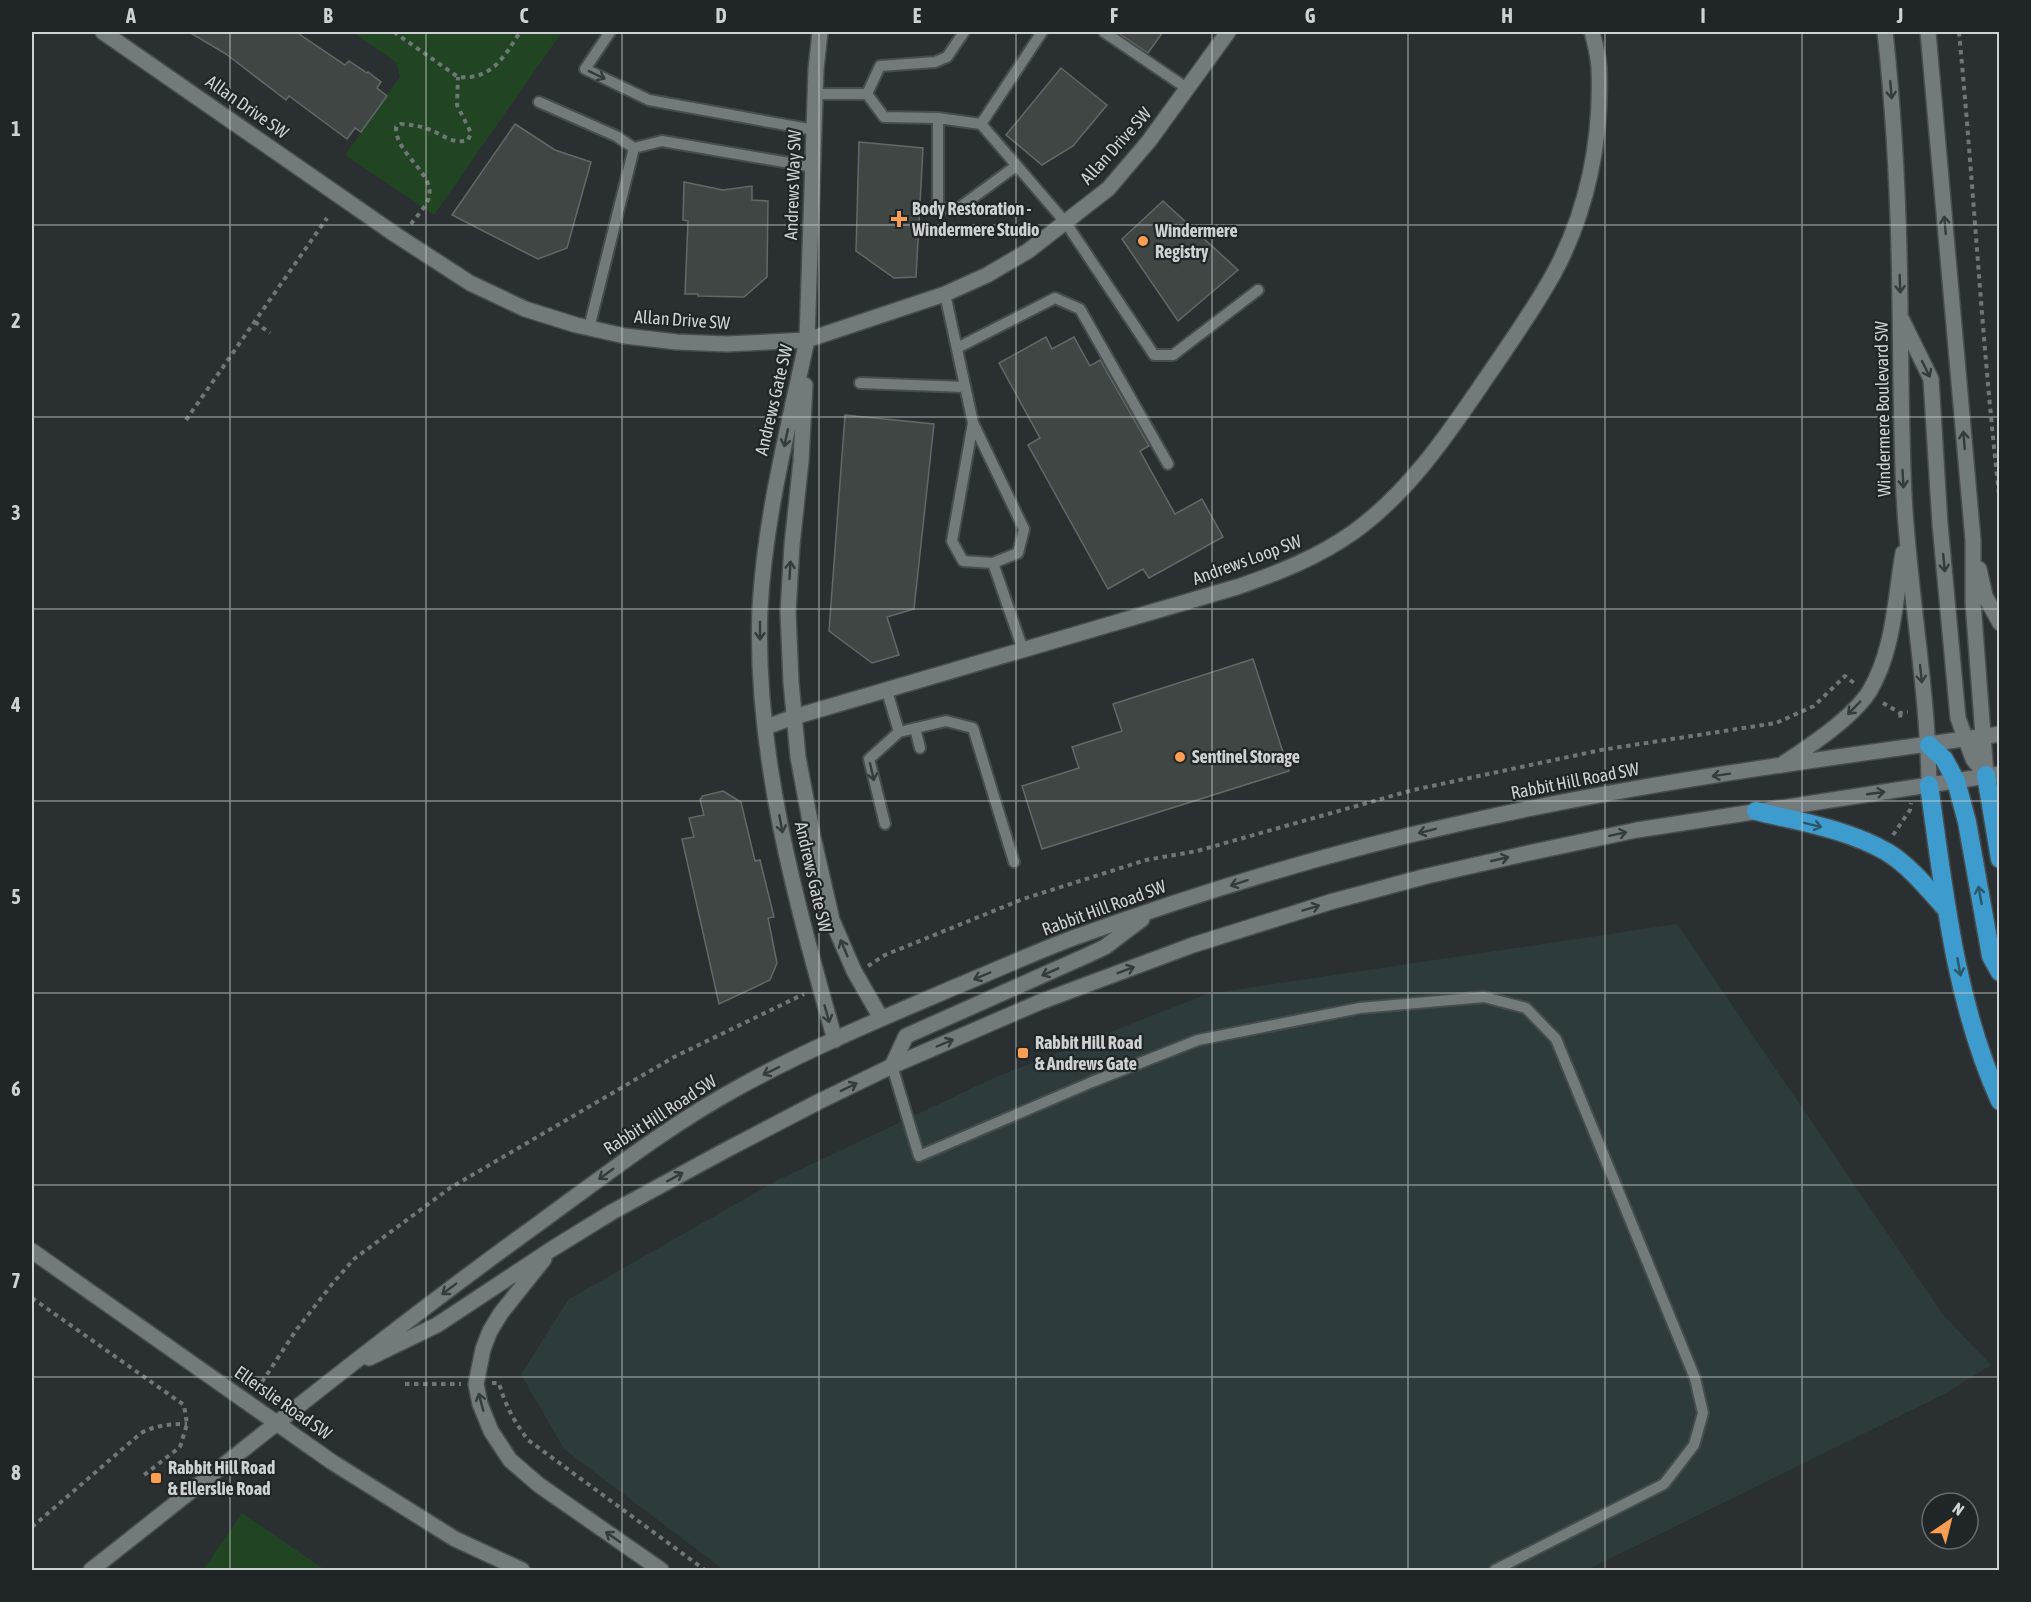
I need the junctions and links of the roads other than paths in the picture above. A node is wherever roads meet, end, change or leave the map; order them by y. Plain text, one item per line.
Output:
1 (103, 32) edge
2 (610, 32) edge
3 (820, 32) edge
4 (964, 32) edge
5 (1042, 32) edge
6 (1104, 32) edge
7 (1228, 32) edge
8 (1592, 32) edge
9 (1885, 32) edge
10 (1928, 32) edge
11 (1188, 89) junction
12 (815, 94) junction
13 (867, 94) junction
14 (539, 102) dead end
15 (938, 118) junction
16 (981, 124) junction
17 (814, 130) junction
18 (634, 147) junction
19 (1016, 166) junction
20 (813, 168) junction
21 (1066, 223) junction
22 (1258, 290) dead end
23 (945, 294) junction
24 (1900, 317) junction
25 (589, 328) junction
26 (807, 340) junction
27 (957, 348) junction
28 (860, 383) dead end
29 (965, 387) junction
30 (973, 423) junction
31 (1168, 464) dead end
32 (1906, 535) junction
33 (1973, 540) junction
34 (993, 563) junction
35 (2000, 623) edge
36 (1023, 650) junction
37 (887, 691) junction
38 (794, 717) junction
39 (766, 727) junction
40 (915, 728) junction
41 (899, 732) junction
42 (2000, 734) edge
43 (1984, 736) junction
44 (1964, 738) junction
45 (1929, 745) junction
46 (920, 748) dead end
47 (1779, 766) junction
48 (1993, 775) edge
49 (1956, 781) junction
50 (1929, 785) junction
51 (1756, 811) junction
52 (885, 824) dead end
53 (2000, 859) edge
54 (1014, 862) dead end
55 (1155, 910) junction
56 (1947, 910) junction
57 (2000, 972) edge
58 (881, 1018) junction
59 (835, 1040) junction
60 (892, 1066) junction
61 (2000, 1101) edge
62 (552, 1249) junction
63 (32, 1251) edge
64 (340, 1372) junction
65 (278, 1423) junction
66 (91, 1570) edge
67 (522, 1570) edge
68 (661, 1570) edge
69 (1495, 1570) edge

1 - 25 main road, Allan Drive SW
2 -> 17 lane
3 - 12 main road, Andrews Way SW
4 - 13 lane
5 - 16 lane
6 - 11 lane
7 - 11 main road, Allan Drive SW
8 - 36 main road, Andrews Loop SW
9 -> 24 main road, Windermere Boulevard SW
33 -> 10 main road
11 - 21 main road, Allan Drive SW
12 - 13 lane
12 - 17 main road, Andrews Way SW
13 - 15 lane
14 - 18 lane
15 - 16 lane
15 - 19 lane
16 - 19 lane
17 - 20 main road, Andrews Way SW
18 - 20 lane
18 - 25 lane
19 - 21 lane
20 - 26 main road, Andrews Way SW
21 - 22 lane
21 - 23 main road, Allan Drive SW
23 - 26 main road, Allan Drive SW
23 - 27 lane
24 -> 32 main road, Windermere Boulevard SW
24 -> 44 main road
25 - 26 main road, Allan Drive SW
38 -> 26 main road, Andrews Gate SW
26 -> 39 main road, Andrews Gate SW
27 - 29 lane
27 - 31 lane
28 - 29 lane
29 - 30 lane
30 - 34 lane
30 - 34 lane
32 -> 45 main road, Windermere Boulevard SW
32 -> 47 main road
33 - 35 main road
33 - 43 main road
34 - 36 lane
36 - 37 main road, Andrews Loop SW
37 - 38 main road, Andrews Loop SW
37 - 41 lane
38 - 39 main road, Andrews Loop SW
58 -> 38 main road, Andrews Gate SW
39 -> 59 main road, Andrews Gate SW
40 - 41 lane
40 - 46 lane
40 - 54 lane
41 -> 52 lane
42 - 43 main road, Rabbit Hill Road SW
43 - 44 main road, Rabbit Hill Road SW
43 - 48 main road
44 - 45 main road, Rabbit Hill Road SW
44 - 48 main road
45 - 47 main road, Rabbit Hill Road SW
45 - 49 highway
45 - 50 main road, Windermere Boulevard SW
47 -> 55 main road, Rabbit Hill Road SW
48 - 49 main road, Rabbit Hill Road SW
48 - 53 highway
49 - 50 main road, Rabbit Hill Road SW
57 -> 49 highway
51 -> 50 main road, Rabbit Hill Road SW
50 - 56 highway
51 -> 56 highway
60 -> 51 main road, Rabbit Hill Road SW
55 -> 58 main road, Rabbit Hill Road SW
55 -> 60 main road
56 -> 61 highway
58 - 59 main road, Rabbit Hill Road SW
59 -> 64 main road, Rabbit Hill Road SW
62 -> 60 main road, Rabbit Hill Road SW
60 - 69 lane
62 - 64 main road, Rabbit Hill Road SW
68 -> 62 main road
63 - 65 main road, Ellerslie Road SW
64 - 65 main road, Rabbit Hill Road SW
65 - 66 main road, Rabbit Hill Road SW
65 - 67 main road, Ellerslie Road SW

